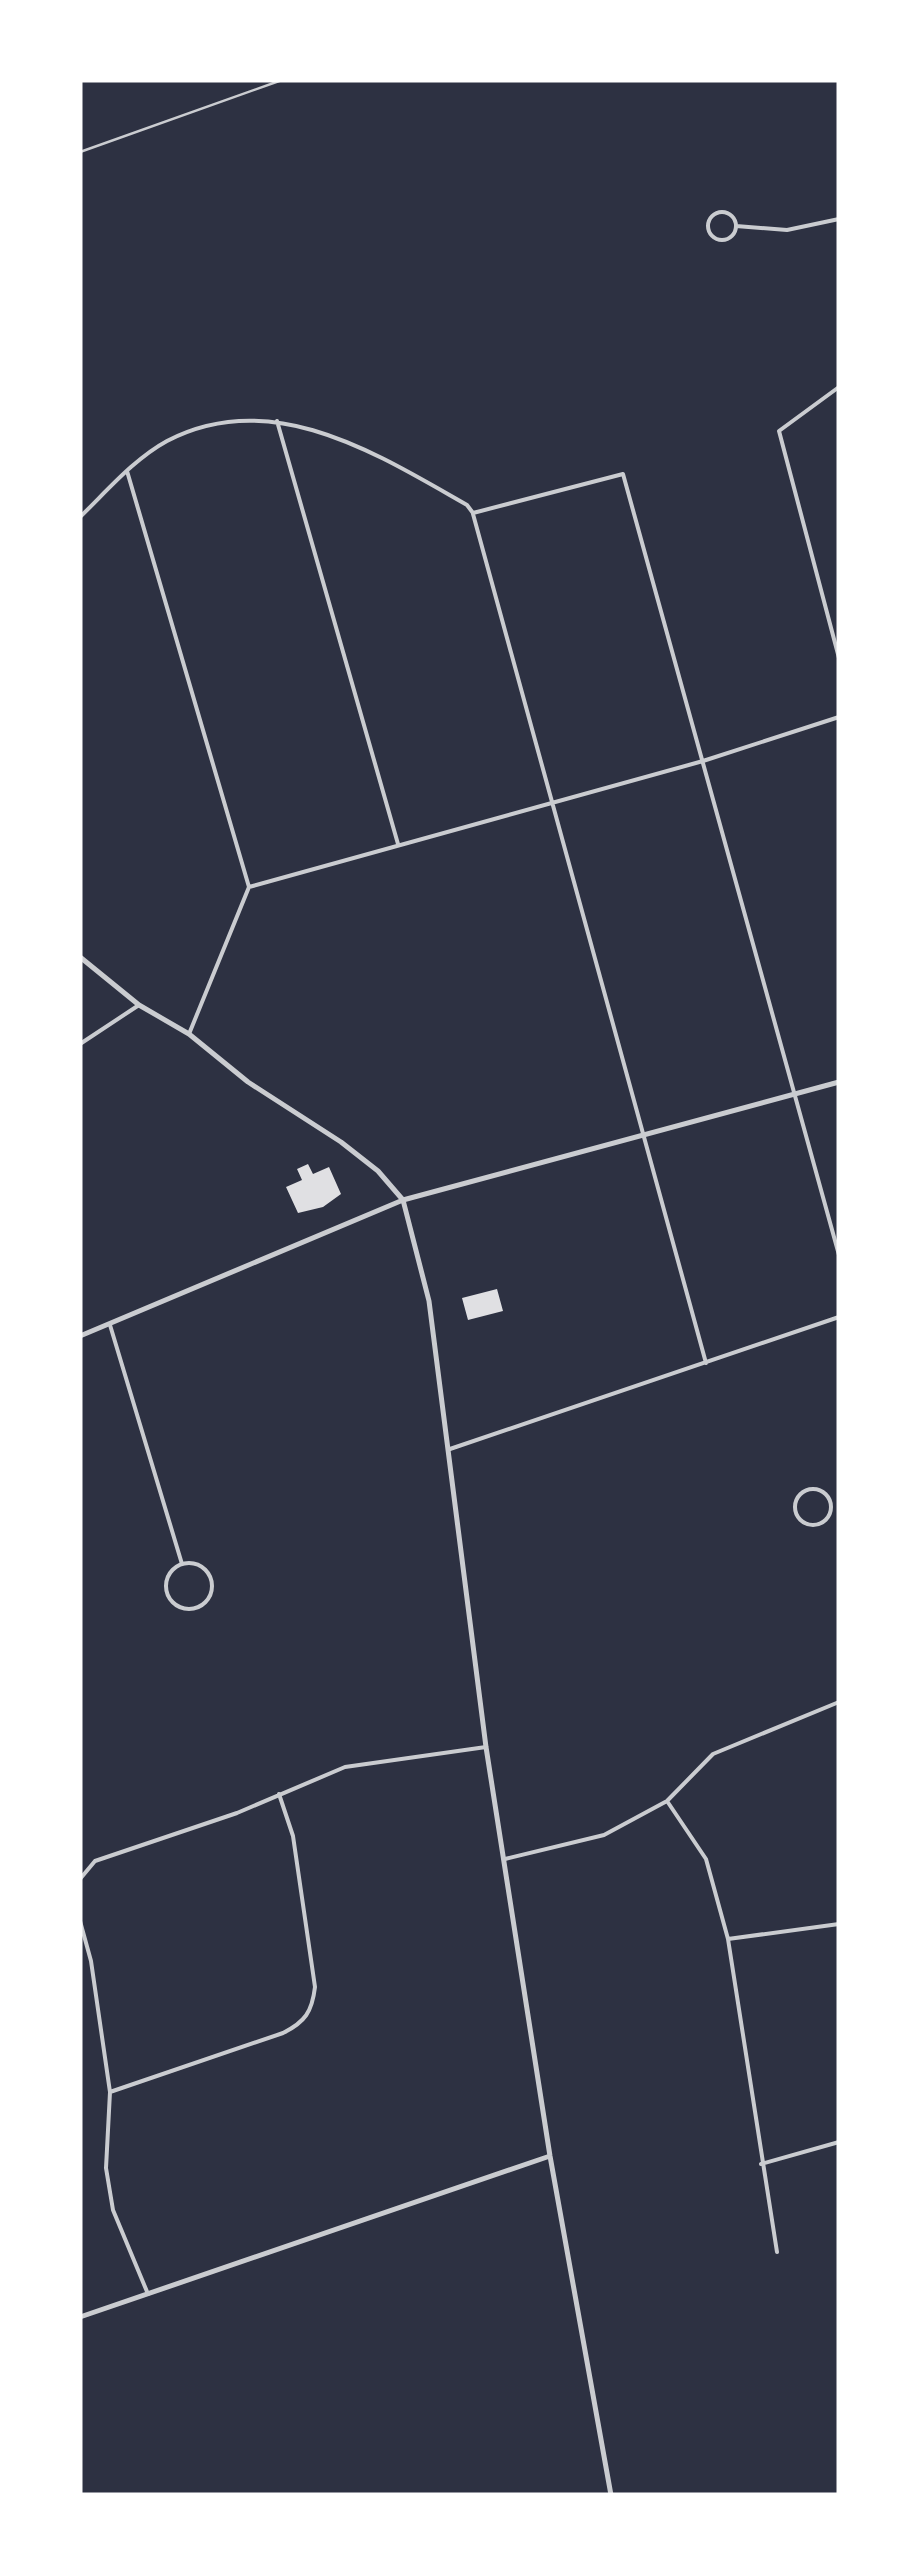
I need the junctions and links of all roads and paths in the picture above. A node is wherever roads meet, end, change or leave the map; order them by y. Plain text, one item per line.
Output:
1 (282, 80) edge
2 (80, 152) edge
3 (839, 219) edge
4 (736, 226) junction
5 (839, 387) edge
6 (277, 421) junction
7 (126, 471) junction
8 (473, 513) junction
9 (80, 517) edge
10 (839, 658) edge
11 (839, 718) edge
12 (704, 762) junction
13 (552, 801) junction
14 (398, 844) junction
15 (250, 887) junction
16 (80, 957) edge
17 (139, 1005) junction
18 (189, 1034) junction
19 (80, 1044) edge
20 (839, 1082) edge
21 (796, 1094) junction
22 (642, 1134) junction
23 (403, 1200) junction
24 (839, 1255) edge
25 (839, 1318) edge
26 (110, 1325) junction
27 (80, 1336) edge
28 (706, 1363) junction
29 (450, 1449) junction
30 (839, 1498) edge
31 (831, 1502) junction
32 (182, 1564) junction
33 (839, 1702) edge
34 (486, 1747) junction
35 (279, 1794) junction
36 (667, 1801) junction
37 (505, 1859) junction
38 (80, 1879) edge
39 (80, 1921) edge
40 (839, 1924) edge
41 (728, 1938) junction
42 (110, 2092) junction
43 (839, 2142) edge
44 (550, 2156) junction
45 (761, 2164) junction
46 (777, 2252) dead end
47 (148, 2294) junction
48 (80, 2317) edge
49 (611, 2495) edge

1 - 2 lane
3 - 4 street
4 - 4 street
5 - 10 street
6 - 7 street
6 - 8 street
6 - 14 street
7 - 9 street
7 - 15 street
8 - 12 street
8 - 13 street
11 - 12 street
12 - 13 street
12 - 21 street
13 - 14 street
13 - 22 street
14 - 15 street
15 - 18 street
16 - 17 street
17 - 18 street
17 - 19 street
18 - 23 street
20 - 21 street
21 - 22 street
21 - 24 street
22 - 23 street
22 - 28 street
23 - 26 street
23 - 29 street
25 - 28 street
26 - 27 street
26 - 32 street
28 - 29 street
29 - 34 street
30 - 31 street
31 - 31 street
32 - 32 street
33 - 36 street
34 - 35 street
34 - 37 street
35 - 38 street
35 - 42 street
36 - 37 street
36 - 41 street
37 - 44 street
39 - 42 street
40 - 41 street
41 - 45 street
42 - 47 street
43 - 45 street
44 - 47 street
44 - 49 street
45 - 46 street
47 - 48 street

